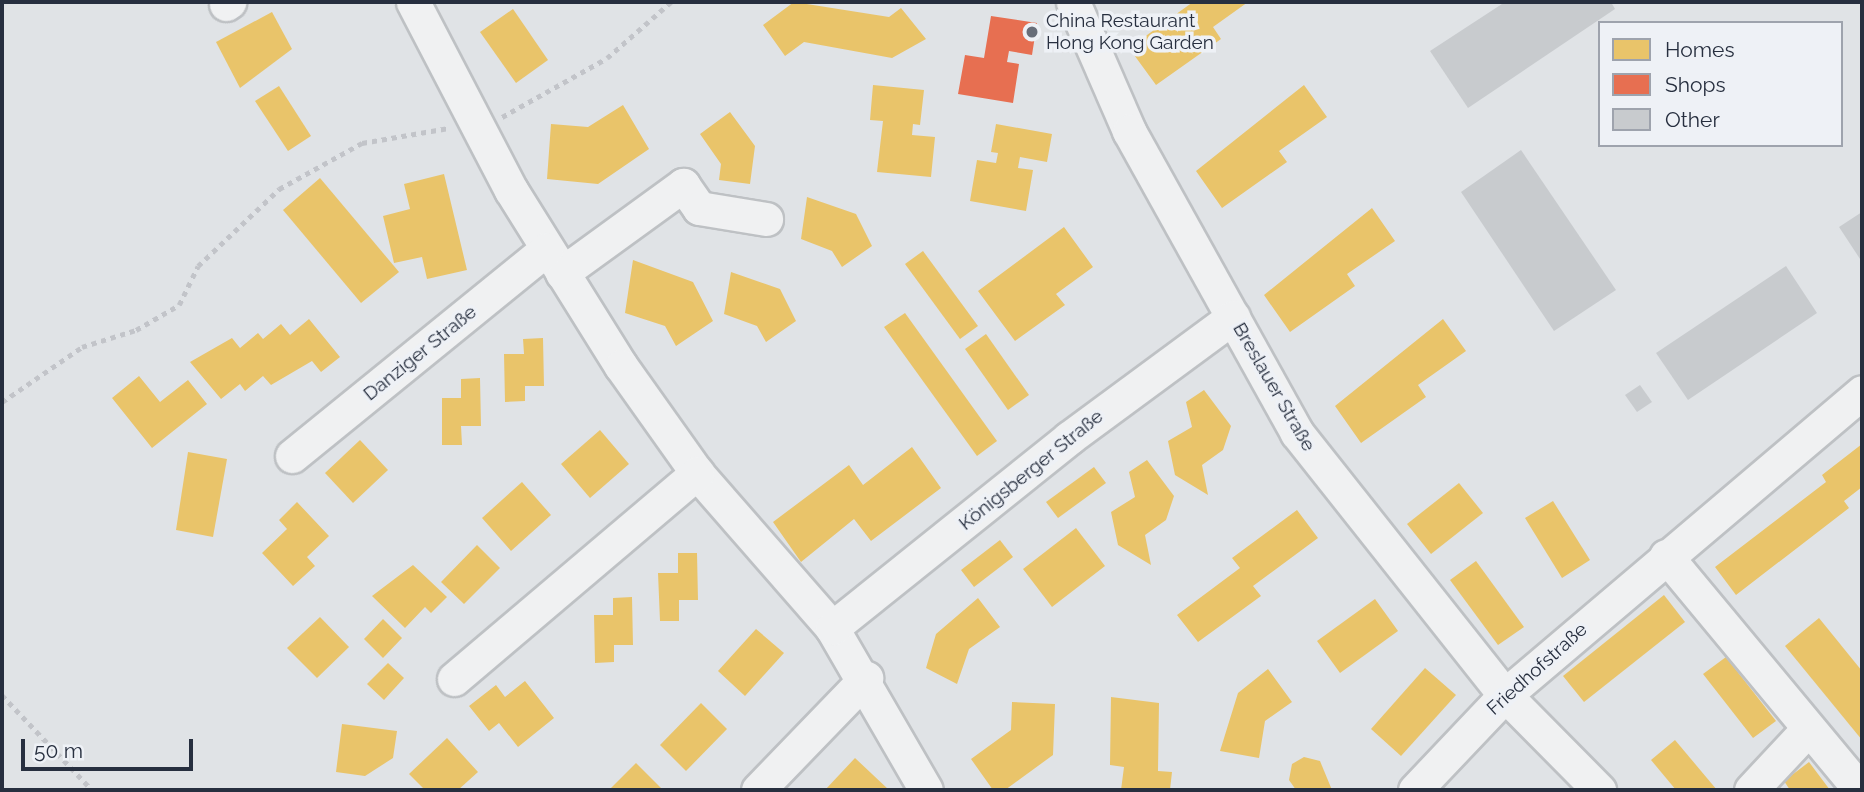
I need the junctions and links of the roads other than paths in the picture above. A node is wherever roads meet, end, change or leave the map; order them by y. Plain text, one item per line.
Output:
1 (413, 2) edge
2 (1073, 2) edge
3 (766, 219) dead end
4 (555, 261) junction
5 (1233, 317) junction
6 (1862, 392) edge
7 (292, 456) dead end
8 (697, 473) junction
9 (1666, 556) junction
10 (832, 628) junction
11 (866, 678) junction
12 (454, 679) dead end
13 (1505, 695) junction
14 (1808, 729) junction
15 (758, 790) edge
16 (926, 790) edge
17 (1415, 790) edge
18 (1599, 790) edge
19 (1751, 790) edge
20 (1860, 790) edge

1 - 4 street
2 - 5 street, Breslauer Straße
3 - 4 street, Danziger Straße
4 - 7 street, Danziger Straße
4 - 8 street
5 - 10 street, Königsberger Straße
5 - 13 street, Breslauer Straße
6 - 9 street, Friedhofstraße
8 - 10 street
8 - 12 street
9 - 13 street, Friedhofstraße
9 - 14 street
10 - 11 street
11 - 15 street
11 - 16 street
13 - 17 street, Friedhofstraße
13 - 18 street, Breslauer Straße
14 - 19 street
14 - 20 street

